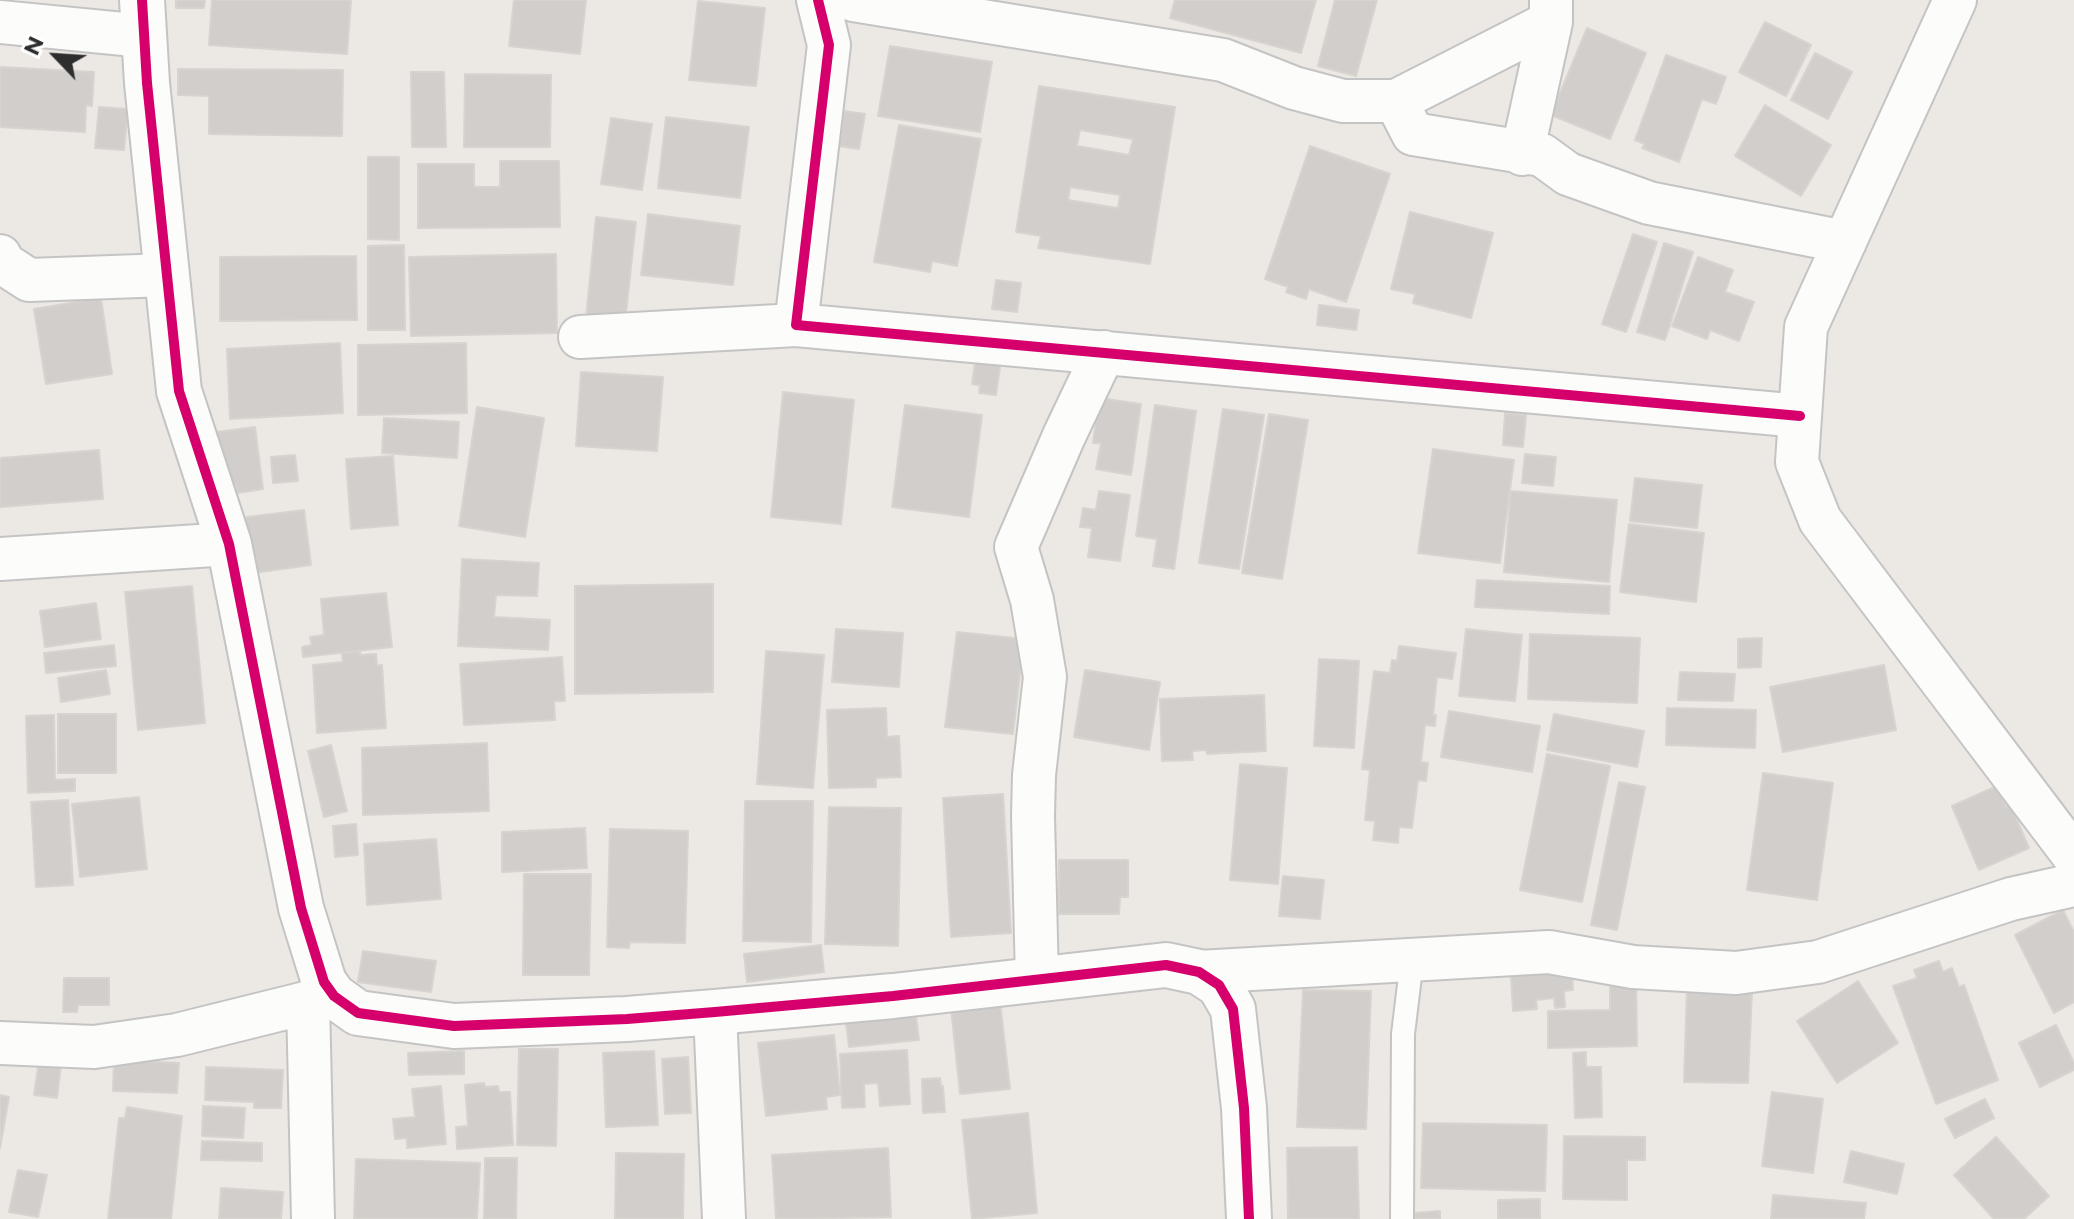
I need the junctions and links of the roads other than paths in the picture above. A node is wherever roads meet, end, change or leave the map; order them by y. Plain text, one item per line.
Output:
1 (818, 0) edge
2 (853, 0) edge
3 (1955, 0) edge
4 (1551, 11) edge
5 (143, 18) edge
6 (0, 22) edge
7 (1396, 101) junction
8 (1522, 154) junction
9 (1845, 242) junction
10 (0, 256) edge
11 (167, 275) junction
12 (796, 325) junction
13 (580, 337) dead end
14 (1104, 352) junction
15 (1800, 416) junction
16 (229, 544) junction
17 (0, 559) edge
18 (2074, 856) edge
19 (2074, 885) edge
20 (1412, 960) junction
21 (1199, 972) junction
22 (1037, 980) junction
23 (321, 999) junction
24 (715, 1012) junction
25 (0, 1043) edge
26 (313, 1219) edge
27 (724, 1219) edge
28 (1249, 1219) edge
29 (1402, 1219) edge

1 - 12 street
2 - 7 street
3 - 9 street
4 - 7 street
4 - 8 street
5 - 6 street
5 - 11 street
7 - 8 street
8 - 9 street
9 - 15 street
10 - 11 street
11 - 16 street
12 - 13 street
12 - 14 street
14 - 15 street
14 - 22 street
15 - 18 street
16 - 17 street
16 - 23 street
19 - 20 street
20 - 21 street
20 - 29 lane
21 - 22 street
21 - 28 street
22 - 24 street
23 - 24 street
23 - 25 street
23 - 26 street
24 - 27 street

